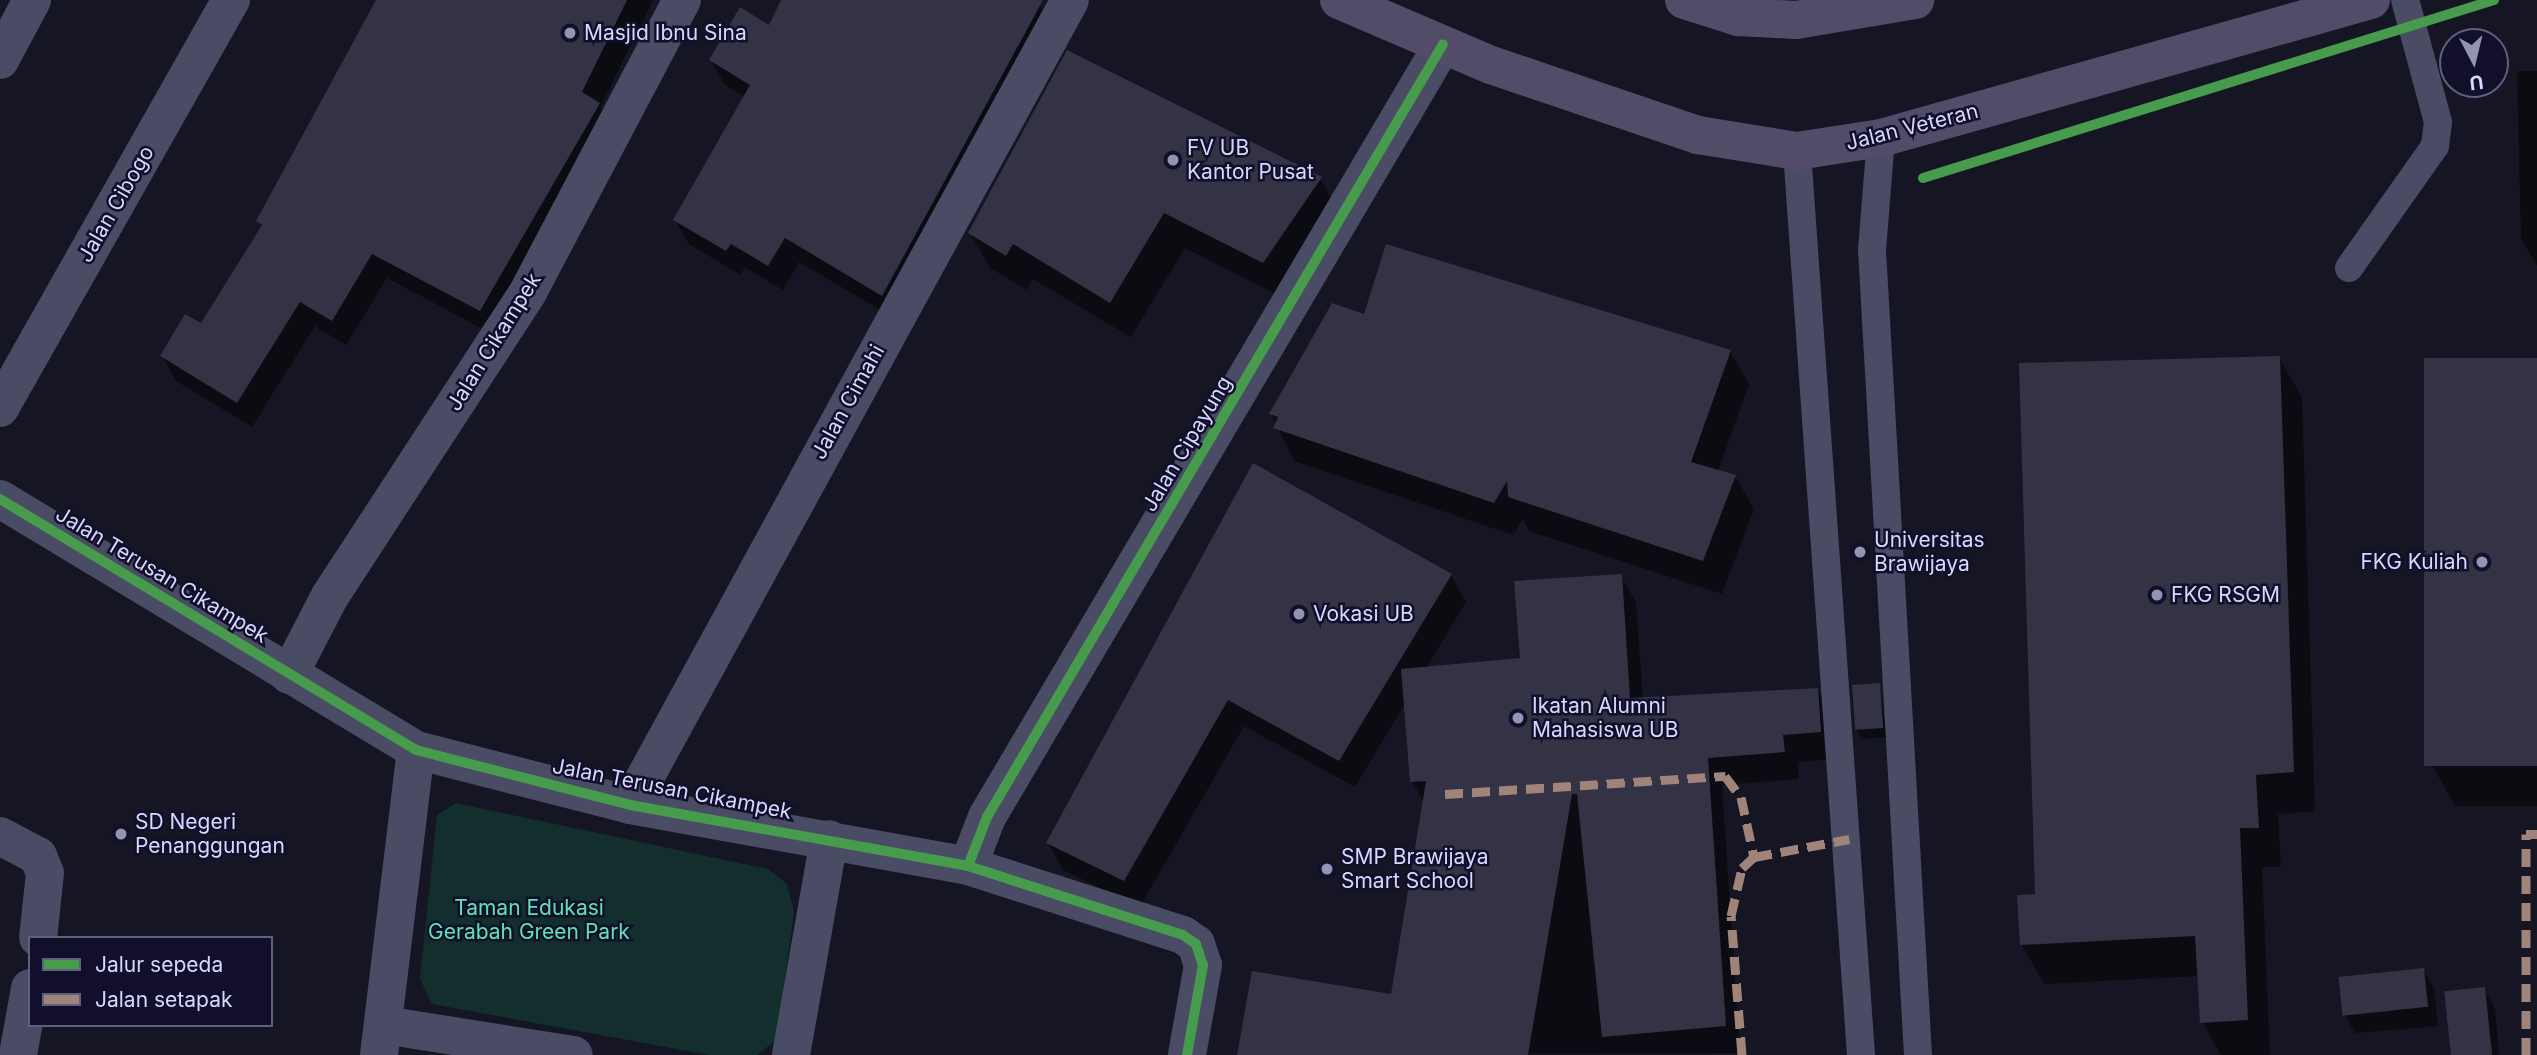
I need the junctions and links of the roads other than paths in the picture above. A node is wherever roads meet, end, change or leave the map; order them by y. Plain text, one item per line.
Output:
1 (32, 0) edge
2 (231, 0) edge
3 (682, 0) edge
4 (1070, 0) edge
5 (1339, 0) edge
6 (1684, 0) edge
7 (1915, 0) edge
8 (2378, 0) edge
9 (1443, 44) junction
10 (0, 60) edge
11 (1881, 138) junction
12 (1797, 151) junction
13 (2349, 268) dead end
14 (0, 408) edge
15 (0, 499) edge
16 (289, 675) junction
17 (416, 750) junction
18 (630, 805) junction
19 (0, 836) edge
20 (829, 839) junction
21 (968, 866) junction
22 (38, 936) edge
23 (28, 999) edge
24 (382, 1040) edge
25 (18, 1055) edge
26 (574, 1055) edge
27 (791, 1055) edge
28 (1186, 1055) edge
29 (1861, 1055) edge
30 (1919, 1055) edge

1 - 10 street
2 - 14 street, Jalan Cibogo
3 - 16 street, Jalan Cikampek
4 - 18 street, Jalan Cimahi
5 - 9 main road, Jalan Veteran
6 - 7 main road
8 - 11 main road, Jalan Veteran
8 - 13 lane
9 - 12 main road, Jalan Veteran
9 - 21 street, Jalan Cipayung
11 - 12 main road, Jalan Veteran
11 - 30 lane
12 - 29 lane
15 - 16 street, Jalan Terusan Cikampek
16 - 17 street, Jalan Terusan Cikampek
17 - 18 street, Jalan Terusan Cikampek
17 - 24 street
18 - 20 street, Jalan Terusan Cikampek
19 - 22 street
20 - 21 street, Jalan Terusan Cikampek
20 - 27 street
21 - 28 street, Jalan Terusan Cikampek
23 - 25 street
24 - 26 street

